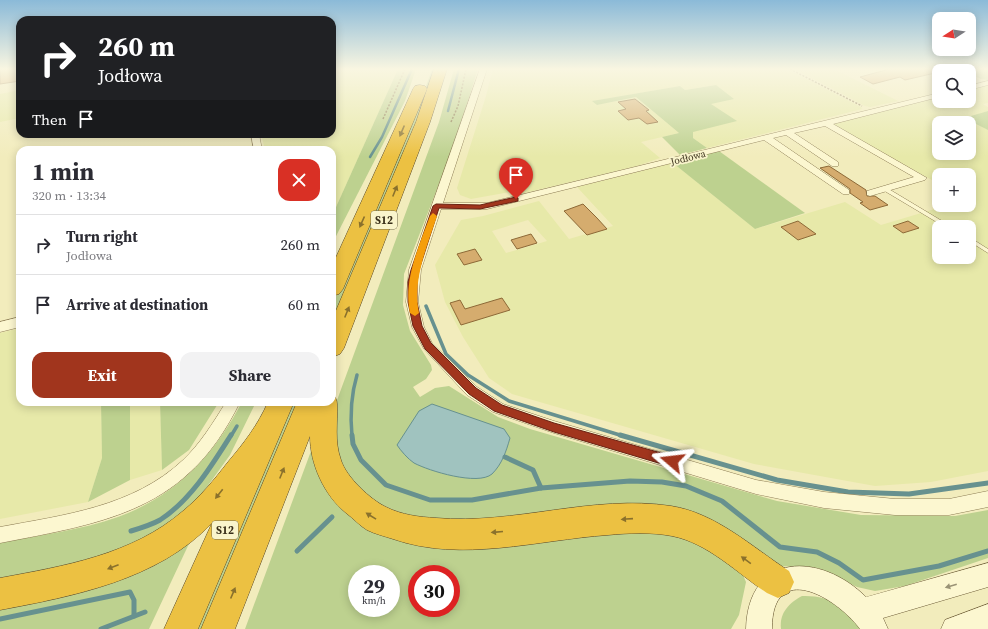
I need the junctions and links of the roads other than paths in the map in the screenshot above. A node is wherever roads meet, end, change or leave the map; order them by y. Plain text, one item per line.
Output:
1 (415, 98) edge
2 (431, 98) edge
3 (474, 98) edge
4 (925, 98) edge
5 (826, 123) junction
6 (787, 132) junction
7 (765, 137) junction
8 (836, 164) dead end
9 (885, 189) junction
10 (846, 192) dead end
11 (870, 193) dead end
12 (436, 206) junction
13 (937, 220) edge
14 (976, 243) edge
15 (988, 251) edge
16 (336, 280) edge
17 (16, 323) edge
18 (0, 326) edge
19 (336, 338) edge
20 (231, 406) edge
21 (279, 406) edge
22 (308, 406) edge
23 (325, 406) edge
24 (269, 430) junction
25 (988, 499) edge
26 (0, 535) edge
27 (988, 575) edge
28 (778, 582) junction
29 (0, 594) edge
30 (988, 617) edge
31 (868, 620) edge
32 (181, 629) edge
33 (218, 629) edge
34 (759, 629) edge
35 (954, 629) edge

1 -> 16 highway, S12
19 -> 2 highway, S12
3 - 12 street
4 - 5 street, Jodłowa
5 - 6 street, Jodłowa
5 - 9 street
6 - 7 street, Jodłowa
6 - 8 street
7 - 10 street
7 - 12 street, Jodłowa
9 - 11 street
9 - 13 lane
12 - 25 street
14 - 15 lane
17 - 18 street
20 - 26 street
21 - 24 highway, S12
33 -> 22 highway, S12
28 -> 23 highway
24 -> 29 highway
24 - 32 highway, S12
27 -> 31 main road
28 - 31 main road
28 - 34 main road
30 - 35 main road

